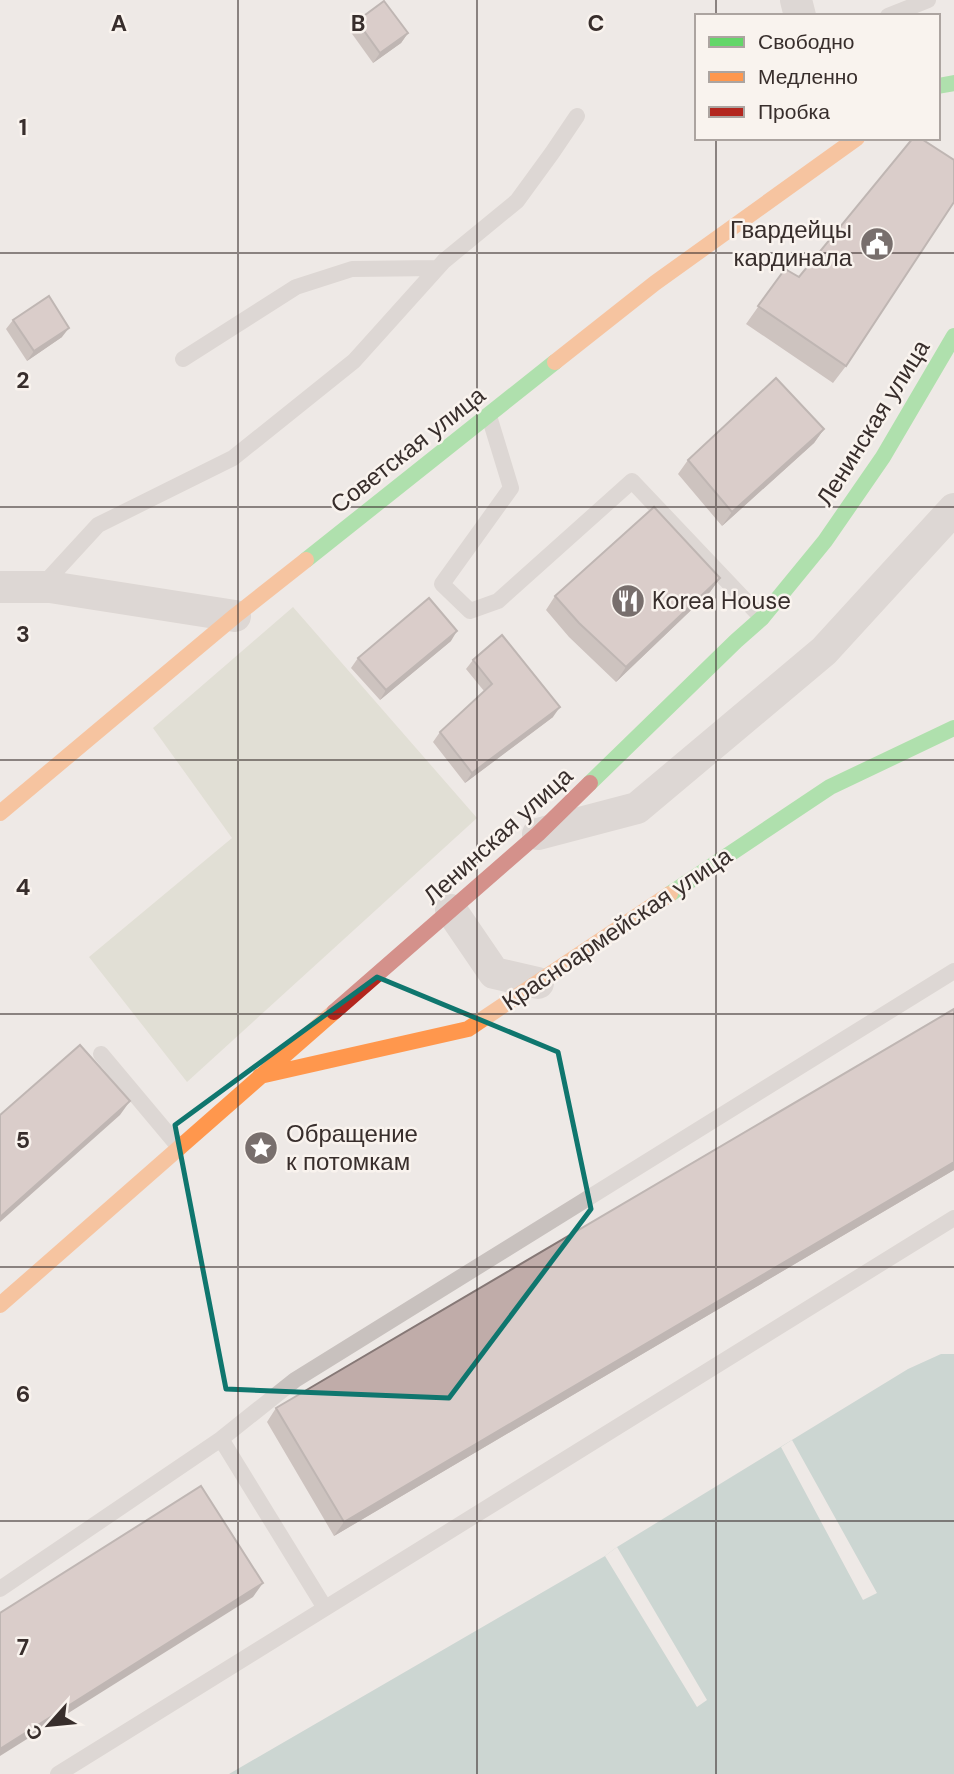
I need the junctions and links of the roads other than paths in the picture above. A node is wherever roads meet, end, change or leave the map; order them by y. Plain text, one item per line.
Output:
1 (928, 0) edge
2 (893, 14) edge
3 (577, 116) dead end
4 (854, 140) edge
5 (437, 268) junction
6 (954, 336) edge
7 (183, 359) dead end
8 (489, 415) junction
9 (954, 509) edge
10 (0, 587) edge
11 (41, 587) junction
12 (235, 616) junction
13 (762, 618) junction
14 (954, 728) edge
15 (0, 813) edge
16 (538, 834) junction
17 (451, 910) junction
18 (954, 971) edge
19 (538, 983) junction
20 (101, 1054) dead end
21 (260, 1076) junction
22 (179, 1147) junction
23 (954, 1218) edge
24 (1, 1302) edge
25 (220, 1439) junction
26 (0, 1589) edge
27 (325, 1608) junction
28 (58, 1774) edge

1 - 2 lane
3 - 5 lane
4 - 8 main road, Советская улица
5 - 7 lane
5 - 11 lane
6 - 13 main road, Ленинская улица
8 - 12 main road, Советская улица
8 - 13 lane
9 - 16 street
10 - 11 street
11 - 12 street
12 - 15 main road, Советская улица
13 - 16 main road, Ленинская улица
14 - 19 main road, Красноармейская улица
16 - 17 main road, Ленинская улица
17 - 19 street
17 - 21 main road, Ленинская улица
18 - 25 lane
19 - 21 main road, Красноармейская улица
20 - 22 lane
21 - 22 main road, Ленинская улица
22 - 24 main road, Ленинская улица
23 - 27 lane
25 - 26 lane
25 - 27 lane
27 - 28 lane

